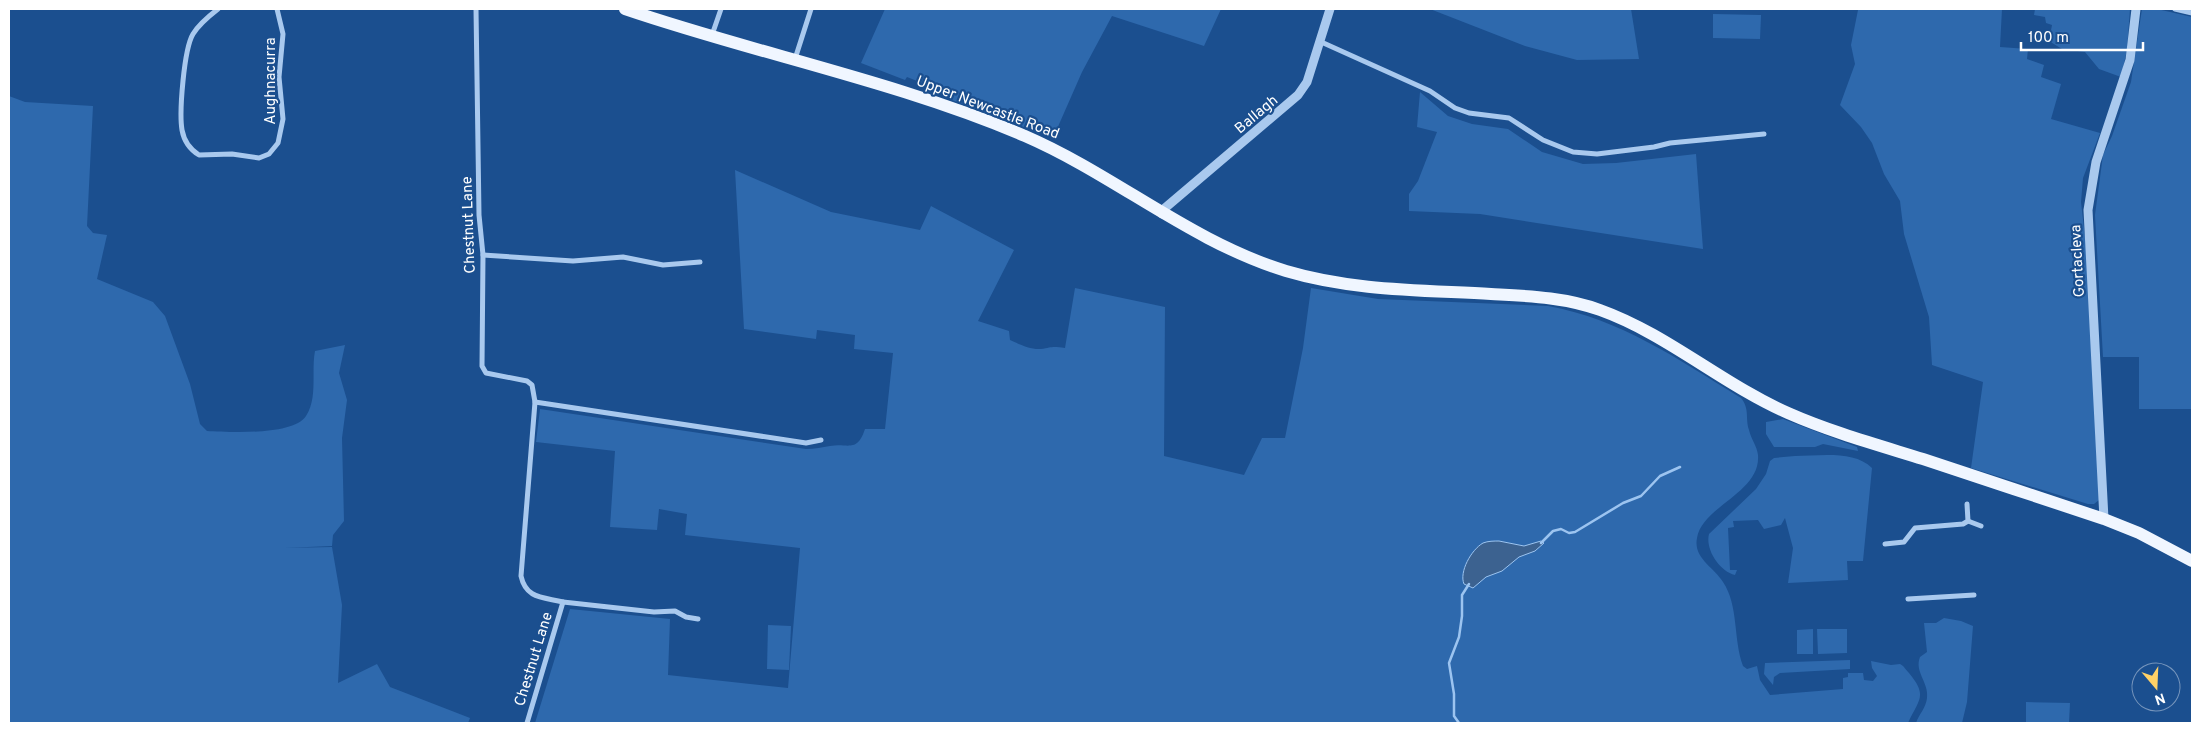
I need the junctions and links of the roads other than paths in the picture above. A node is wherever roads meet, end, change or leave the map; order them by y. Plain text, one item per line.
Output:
1 (218, 9) edge
2 (277, 9) edge
3 (476, 9) edge
4 (625, 9) edge
5 (721, 9) edge
6 (811, 9) edge
7 (1330, 9) edge
8 (2136, 9) edge
9 (2175, 9) edge
10 (2192, 13) edge
11 (712, 35) junction
12 (1319, 40) junction
13 (795, 59) junction
14 (1764, 134) dead end
15 (1162, 214) junction
16 (482, 255) junction
17 (700, 262) dead end
18 (535, 402) junction
19 (821, 440) dead end
20 (1967, 504) dead end
21 (2104, 519) junction
22 (1968, 522) junction
23 (1981, 526) dead end
24 (1885, 544) dead end
25 (2192, 561) edge
26 (1974, 596) dead end
27 (1908, 599) dead end
28 (563, 602) junction
29 (698, 619) dead end
30 (527, 723) edge

1 - 2 street, Aughnacurra
3 - 16 street, Chestnut Lane
4 - 11 main road, Upper Newcastle Road
5 - 11 street
6 - 13 street
7 - 12 street, Ballagh
8 - 21 street, Gortacleva
9 - 10 street
11 - 13 main road, Upper Newcastle Road
12 - 14 street
12 - 15 street, Ballagh
13 - 15 main road, Upper Newcastle Road
15 - 21 main road, Upper Newcastle Road
16 - 17 street
16 - 18 street, Chestnut Lane
18 - 19 street
18 - 28 street, Chestnut Lane
20 - 22 street
21 - 25 main road, Upper Newcastle Road
22 - 23 street
22 - 24 street
26 - 27 street
28 - 29 street, Chestnut Lane
28 - 30 street, Chestnut Lane

